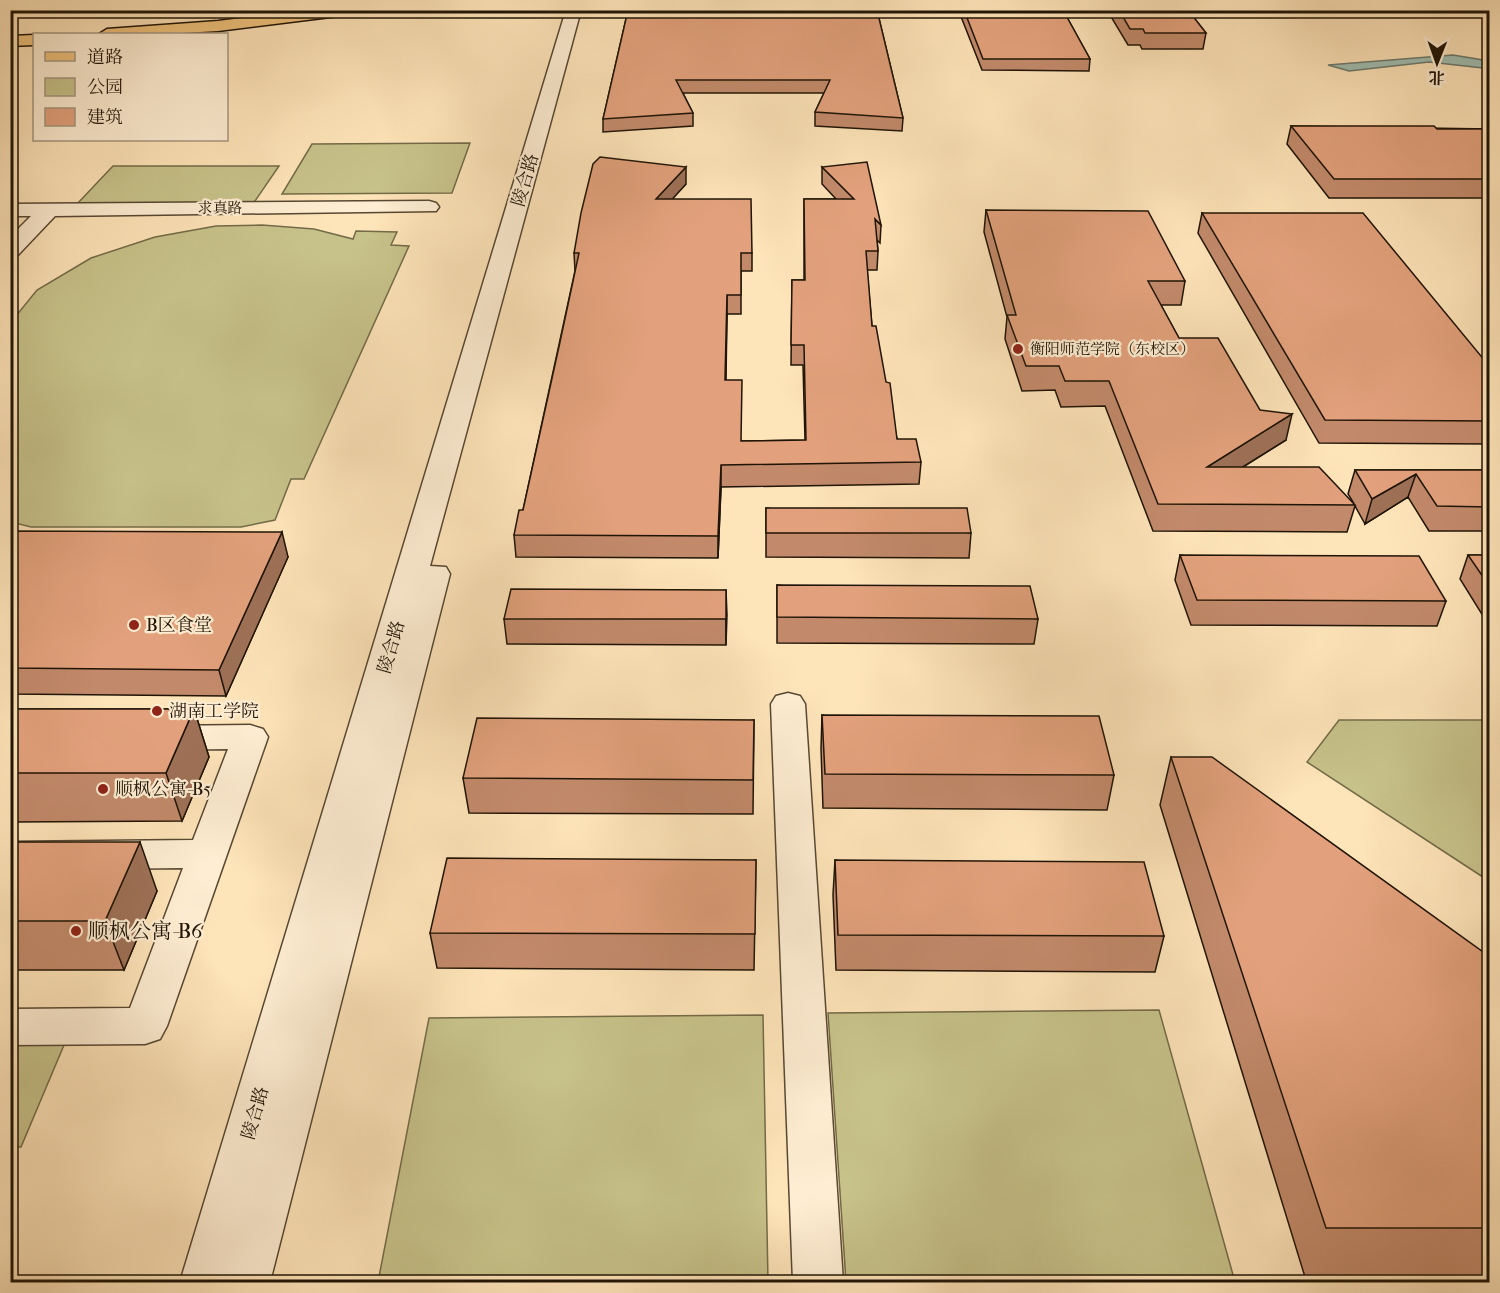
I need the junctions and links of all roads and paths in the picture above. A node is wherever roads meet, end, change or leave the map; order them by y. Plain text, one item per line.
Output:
1 (347, 10) edge
2 (574, 10) edge
3 (587, 10) edge
4 (121, 33) edge
5 (33, 40) edge
6 (10, 42) edge
7 (429, 207) dead end
8 (10, 210) edge
9 (49, 210) junction
10 (10, 250) edge
11 (788, 704) dead end
12 (130, 738) edge
13 (208, 854) junction
14 (10, 856) edge
15 (10, 1027) edge
16 (205, 1282) edge
17 (245, 1282) edge
18 (818, 1282) edge

1 - 4 main road
2 - 16 street, 陵合路
3 - 17 street, 陵合路
5 - 6 main road
7 - 9 street, 求真路
8 - 9 street, 求真路
9 - 10 street
11 - 18 street
12 - 13 street
13 - 14 street
13 - 15 street

